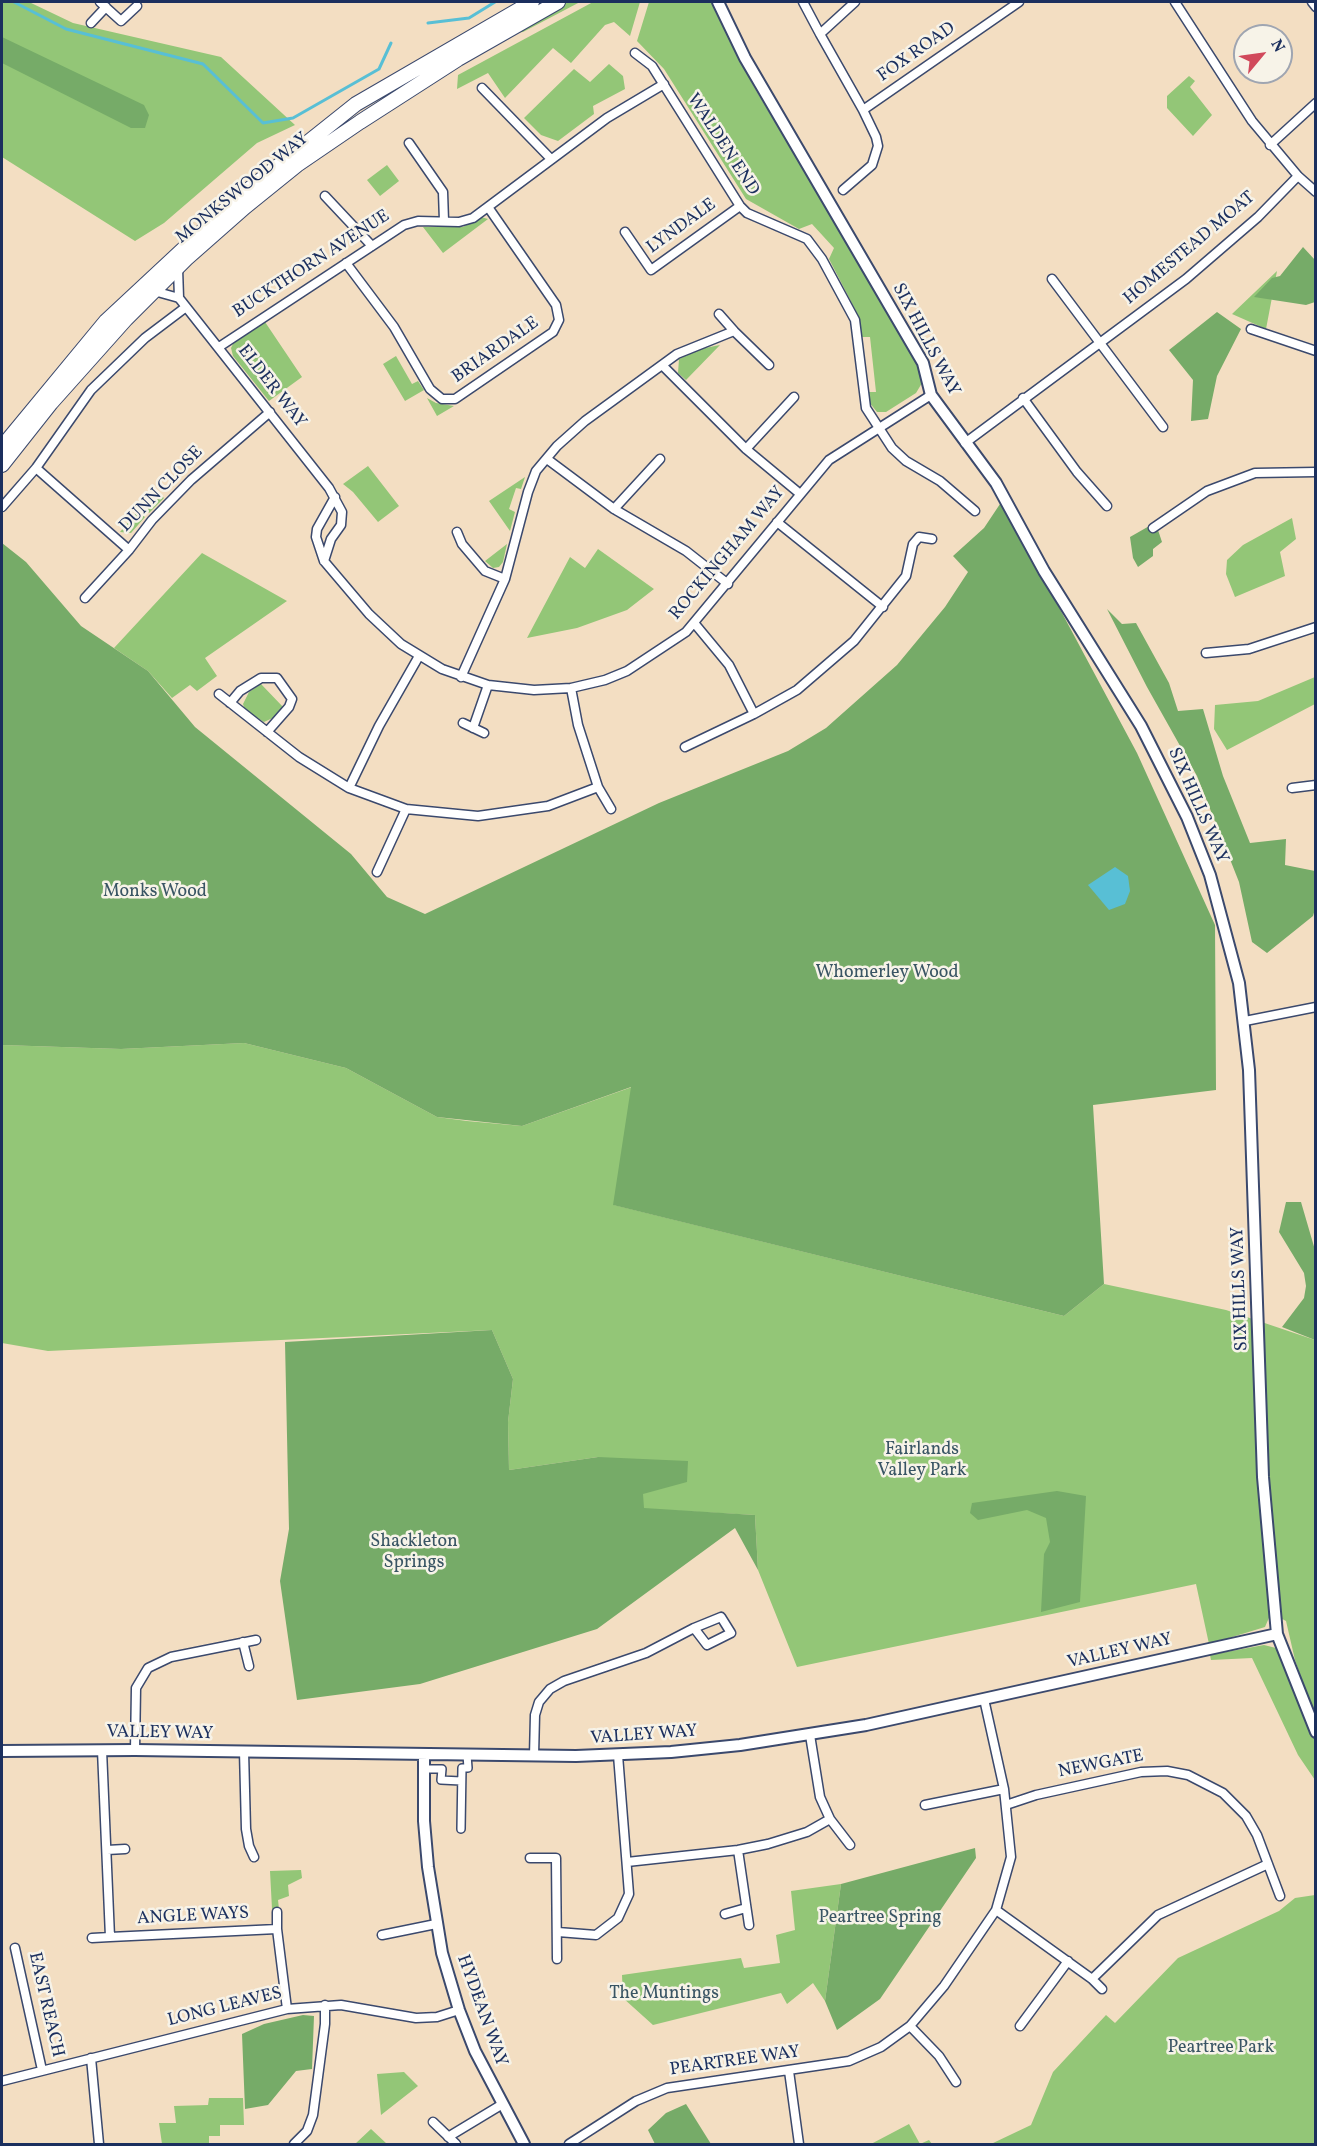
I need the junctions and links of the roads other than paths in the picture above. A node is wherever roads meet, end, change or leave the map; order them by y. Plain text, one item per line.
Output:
1 (532, 2) edge
2 (558, 2) edge
3 (718, 2) edge
4 (802, 2) edge
5 (855, 2) edge
6 (1019, 2) edge
7 (1175, 2) edge
8 (1312, 2) edge
9 (103, 4) edge
10 (137, 6) dead end
11 (1316, 8) edge
12 (91, 23) dead end
13 (820, 34) junction
14 (635, 52) dead end
15 (664, 84) junction
16 (482, 88) dead end
17 (1316, 103) edge
18 (863, 110) junction
19 (409, 143) dead end
20 (1270, 145) junction
21 (551, 159) junction
22 (1298, 176) junction
23 (843, 190) dead end
24 (1316, 192) edge
25 (326, 196) dead end
26 (740, 206) junction
27 (488, 207) junction
28 (444, 221) junction
29 (625, 232) dead end
30 (372, 246) junction
31 (346, 264) junction
32 (178, 267) junction
33 (1052, 279) dead end
34 (154, 291) junction
35 (179, 298) junction
36 (186, 307) junction
37 (719, 314) dead end
38 (1251, 329) dead end
39 (734, 331) junction
40 (1100, 343) junction
41 (219, 347) junction
42 (1316, 351) edge
43 (662, 365) junction
44 (769, 365) dead end
45 (931, 395) junction
46 (794, 397) dead end
47 (1023, 398) junction
48 (270, 412) junction
49 (1164, 427) dead end
50 (878, 428) junction
51 (965, 443) junction
52 (2, 447) edge
53 (746, 449) junction
54 (547, 459) junction
55 (660, 459) dead end
56 (2, 465) edge
57 (36, 468) junction
58 (1316, 471) edge
59 (799, 494) junction
60 (335, 497) junction
61 (1107, 506) dead end
62 (2, 507) edge
63 (614, 509) junction
64 (975, 511) dead end
65 (777, 522) junction
66 (1153, 528) dead end
67 (457, 532) dead end
68 (932, 539) dead end
69 (129, 550) junction
70 (324, 561) junction
71 (505, 579) junction
72 (728, 584) junction
73 (85, 598) dead end
74 (883, 607) junction
75 (695, 624) junction
76 (1316, 627) edge
77 (1206, 653) dead end
78 (419, 656) junction
79 (461, 677) junction
80 (488, 685) junction
81 (571, 688) junction
82 (219, 694) dead end
83 (230, 703) junction
84 (754, 714) junction
85 (463, 723) dead end
86 (473, 728) junction
87 (267, 732) junction
88 (484, 733) dead end
89 (685, 747) dead end
90 (1316, 785) edge
91 (598, 787) junction
92 (349, 788) junction
93 (1292, 788) dead end
94 (406, 809) junction
95 (611, 809) dead end
96 (377, 872) dead end
97 (1316, 1007) edge
98 (1245, 1021) junction
99 (694, 1628) dead end
100 (1277, 1634) junction
101 (256, 1640) dead end
102 (243, 1642) junction
103 (249, 1666) dead end
104 (984, 1699) junction
105 (1316, 1732) edge
106 (810, 1735) junction
107 (102, 1750) junction
108 (135, 1750) junction
109 (2, 1751) edge
110 (244, 1751) junction
111 (424, 1754) junction
112 (467, 1755) junction
113 (618, 1755) junction
114 (534, 1756) junction
115 (424, 1769) junction
116 (461, 1780) junction
117 (1004, 1789) junction
118 (925, 1805) dead end
119 (1006, 1805) junction
120 (830, 1819) junction
121 (461, 1829) dead end
122 (850, 1845) dead end
123 (125, 1849) dead end
124 (107, 1850) junction
125 (738, 1850) junction
126 (254, 1857) dead end
127 (530, 1858) dead end
128 (627, 1862) junction
129 (1269, 1864) junction
130 (1280, 1896) dead end
131 (746, 1908) junction
132 (996, 1910) junction
133 (277, 1912) dead end
134 (725, 1914) dead end
135 (436, 1924) junction
136 (749, 1925) dead end
137 (278, 1929) junction
138 (558, 1932) junction
139 (382, 1935) dead end
140 (110, 1937) junction
141 (92, 1938) dead end
142 (15, 1948) dead end
143 (557, 1959) dead end
144 (1068, 1961) junction
145 (1092, 1978) junction
146 (1102, 1989) dead end
147 (325, 2005) junction
148 (287, 2009) junction
149 (459, 2010) junction
150 (910, 2026) junction
151 (1020, 2026) dead end
152 (91, 2058) junction
153 (42, 2070) junction
154 (789, 2071) junction
155 (2, 2081) edge
156 (956, 2082) dead end
157 (501, 2105) junction
158 (433, 2122) dead end
159 (448, 2137) junction
160 (99, 2145) edge
161 (294, 2145) edge
162 (456, 2145) edge
163 (524, 2145) edge
164 (569, 2145) edge
165 (799, 2145) edge

1 - 52 main road, MONKSWOOD WAY
2 - 32 main road, MONKSWOOD WAY
3 - 45 street, SIX HILLS WAY
4 - 13 street
5 - 13 street
6 - 18 street, FOX ROAD
7 - 20 street
8 - 11 street
9 - 10 street
9 - 12 street
13 - 18 street
14 - 15 street, WALDEN END
15 - 21 street, BUCKTHORN AVENUE
15 - 26 street, WALDEN END
16 - 21 street
17 - 20 street
18 - 23 street
19 - 28 street
20 - 22 street
21 - 27 street, BUCKTHORN AVENUE
22 - 24 street
22 - 40 street, HOMESTEAD MOAT
25 - 30 street
26 - 29 street, LYNDALE
26 - 50 street, WALDEN END
27 - 28 street, BUCKTHORN AVENUE
27 - 31 street, BRIARDALE
28 - 30 street, BUCKTHORN AVENUE
30 - 31 street, BUCKTHORN AVENUE
31 - 41 street, BUCKTHORN AVENUE
32 - 34 main road, MONKSWOOD WAY
32 - 35 street
33 - 40 street
34 - 35 street
34 - 56 main road, MONKSWOOD WAY
35 - 36 street, ELDER WAY
36 - 41 street, ELDER WAY
36 - 57 street
37 - 39 street
38 - 42 street
39 - 43 street
39 - 44 street
40 - 47 street, HOMESTEAD MOAT
40 - 49 street
41 - 48 street, ELDER WAY
43 - 53 street
43 - 54 street
45 - 50 street, ROCKINGHAM WAY
45 - 51 street, SIX HILLS WAY
46 - 53 street
47 - 51 street, HOMESTEAD MOAT
47 - 61 street
48 - 60 street, ELDER WAY
48 - 69 street, DUNN CLOSE
50 - 59 street, ROCKINGHAM WAY
50 - 64 street, WALDEN END
51 - 98 street, SIX HILLS WAY
53 - 59 street
54 - 63 street
54 - 71 street
55 - 63 street
57 - 62 street
57 - 69 street
58 - 66 street
59 - 65 street, ROCKINGHAM WAY
60 - 70 street, ELDER WAY
60 - 70 street
63 - 72 street
65 - 72 street, ROCKINGHAM WAY
65 - 74 street
67 - 71 street
68 - 74 street
69 - 73 street, DUNN CLOSE
70 - 78 street, ROCKINGHAM WAY
71 - 79 street
72 - 75 street, ROCKINGHAM WAY
74 - 84 street
75 - 81 street, ROCKINGHAM WAY
75 - 84 street
76 - 77 street
78 - 79 street, ROCKINGHAM WAY
78 - 92 street
79 - 80 street, ROCKINGHAM WAY
80 - 81 street, ROCKINGHAM WAY
80 - 86 street
81 - 91 street
82 - 83 street
83 - 87 street
83 - 87 street
84 - 89 street
85 - 86 street
86 - 88 street
87 - 92 street
90 - 93 street
91 - 94 street
91 - 95 street
92 - 94 street
94 - 96 street
97 - 98 street
98 - 100 street, SIX HILLS WAY
99 - 114 street
100 - 104 street, VALLEY WAY
100 - 105 street, SIX HILLS WAY
101 - 102 street
102 - 103 street
102 - 108 street
104 - 106 street, VALLEY WAY
104 - 117 street, PEARTREE WAY
106 - 113 street, VALLEY WAY
106 - 120 street
107 - 108 street, VALLEY WAY
107 - 109 street, VALLEY WAY
107 - 124 street
108 - 110 street, VALLEY WAY
110 - 111 street, VALLEY WAY
110 - 126 street
111 - 112 street, VALLEY WAY
111 - 115 street, HYDEAN WAY
112 - 114 street, VALLEY WAY
112 - 116 street
113 - 114 street, VALLEY WAY
113 - 128 street
115 - 116 street
115 - 135 street, HYDEAN WAY
116 - 121 street
117 - 118 street
117 - 119 street, PEARTREE WAY
119 - 129 street, NEWGATE
119 - 132 street, PEARTREE WAY
120 - 122 street
120 - 125 street
123 - 124 street
124 - 140 street
125 - 128 street
125 - 131 street
127 - 138 street
128 - 138 street
129 - 130 street, NEWGATE
129 - 145 street
131 - 134 street
131 - 136 street
132 - 144 street
132 - 150 street, PEARTREE WAY
133 - 137 street
135 - 139 street
135 - 149 street, HYDEAN WAY
137 - 140 street, ANGLE WAYS
137 - 148 street
138 - 143 street
140 - 141 street, ANGLE WAYS
142 - 153 street, EAST REACH
144 - 145 street
144 - 151 street
145 - 146 street
147 - 148 street, LONG LEAVES
147 - 149 street, LONG LEAVES
147 - 161 street
148 - 152 street, LONG LEAVES
149 - 157 street, HYDEAN WAY
150 - 154 street, PEARTREE WAY
150 - 156 street
152 - 153 street, LONG LEAVES
152 - 160 street
153 - 155 street, LONG LEAVES
154 - 164 street, PEARTREE WAY
154 - 165 street
157 - 159 street
157 - 163 street, HYDEAN WAY
158 - 159 street
159 - 162 street

